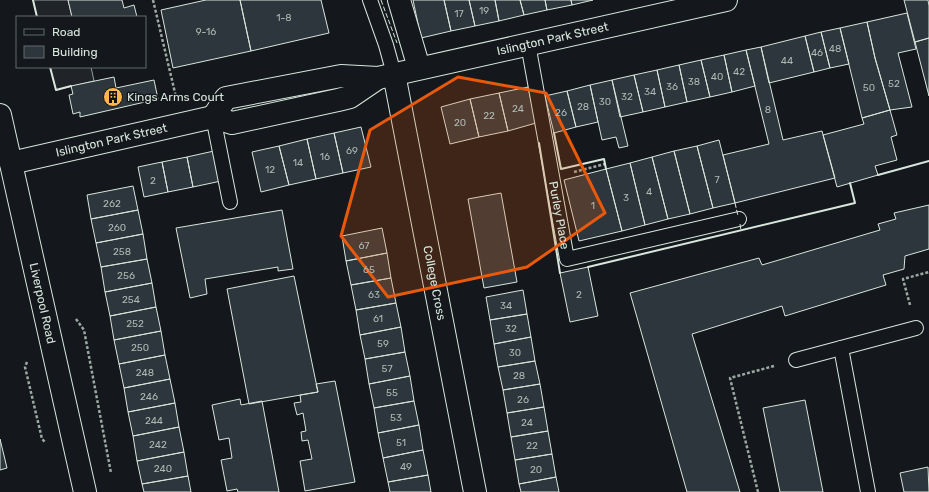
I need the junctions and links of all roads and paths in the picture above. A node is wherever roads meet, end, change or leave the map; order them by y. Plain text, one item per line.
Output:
1 (153, 0) edge
2 (370, 0) edge
3 (399, 0) edge
4 (726, 0) edge
5 (528, 44) junction
6 (419, 68) junction
7 (170, 70) dead end
8 (386, 76) junction
9 (297, 84) junction
10 (0, 115) edge
11 (274, 115) junction
12 (213, 117) junction
13 (5, 164) edge
14 (605, 164) dead end
15 (552, 177) junction
16 (230, 202) dead end
17 (739, 219) dead end
18 (929, 272) edge
19 (916, 328) joint
20 (841, 348) junction
21 (796, 360) joint
22 (82, 491) edge
23 (475, 492) edge
24 (758, 492) edge
25 (868, 492) edge

1 - 7 path
2 - 8 lane
3 - 6 street
4 - 5 street, Islington Park Street
5 - 6 street, Islington Park Street
5 - 15 lane, Purley Place
6 - 8 street, Islington Park Street
8 - 9 street, Islington Park Street
8 - 11 street, Islington Park Street
8 - 23 street, College Cross
9 - 11 lane
9 - 12 street, Islington Park Street
10 - 13 street, Liverpool Road
11 - 12 street, Islington Park Street
12 - 13 street, Islington Park Street
12 - 16 lane
13 - 22 street, Liverpool Road
14 - 15 path
15 - 17 lane, Purley Place
18 - 19 path
19 - 20 lane
20 - 21 lane
20 - 25 lane
21 - 24 path

